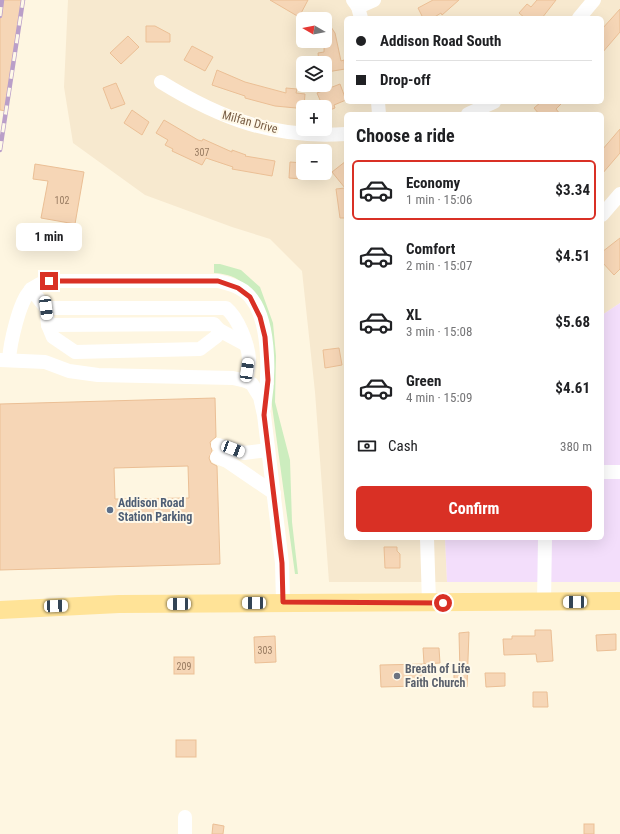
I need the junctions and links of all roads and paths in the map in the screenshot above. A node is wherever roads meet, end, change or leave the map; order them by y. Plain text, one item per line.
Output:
1 (374, 0) edge
2 (594, 0) edge
3 (357, 8) edge
4 (581, 16) edge
5 (161, 82) dead end
6 (490, 104) edge
7 (472, 112) edge
8 (344, 134) edge
9 (620, 194) edge
10 (604, 213) edge
11 (31, 289) junction
12 (46, 308) junction
13 (48, 325) junction
14 (219, 330) junction
15 (245, 344) junction
16 (4, 360) edge
17 (266, 360) junction
18 (246, 381) junction
19 (264, 415) junction
20 (268, 450) junction
21 (604, 472) edge
22 (620, 472) edge
23 (274, 493) junction
24 (427, 540) edge
25 (545, 540) edge
26 (620, 601) edge
27 (283, 602) junction
28 (429, 603) junction
29 (544, 603) junction
30 (0, 610) edge
31 (185, 817) dead end
32 (185, 834) edge

1 - 3 street
2 - 4 street
5 - 8 street, Milfan Drive
6 - 7 street
9 - 10 street
11 - 12 street
11 - 16 street
11 - 17 street
12 - 13 street
12 - 15 street
13 - 14 street
13 - 14 street
14 - 15 street
15 - 18 street
16 - 18 street
17 - 18 street
17 - 19 street
18 - 19 street
19 - 20 street
20 - 23 street
20 - 23 street
21 - 22 street
23 - 27 street
24 - 28 street
25 - 29 street
26 - 29 main road
27 - 28 main road
27 - 30 main road
28 - 29 main road
31 - 32 street

